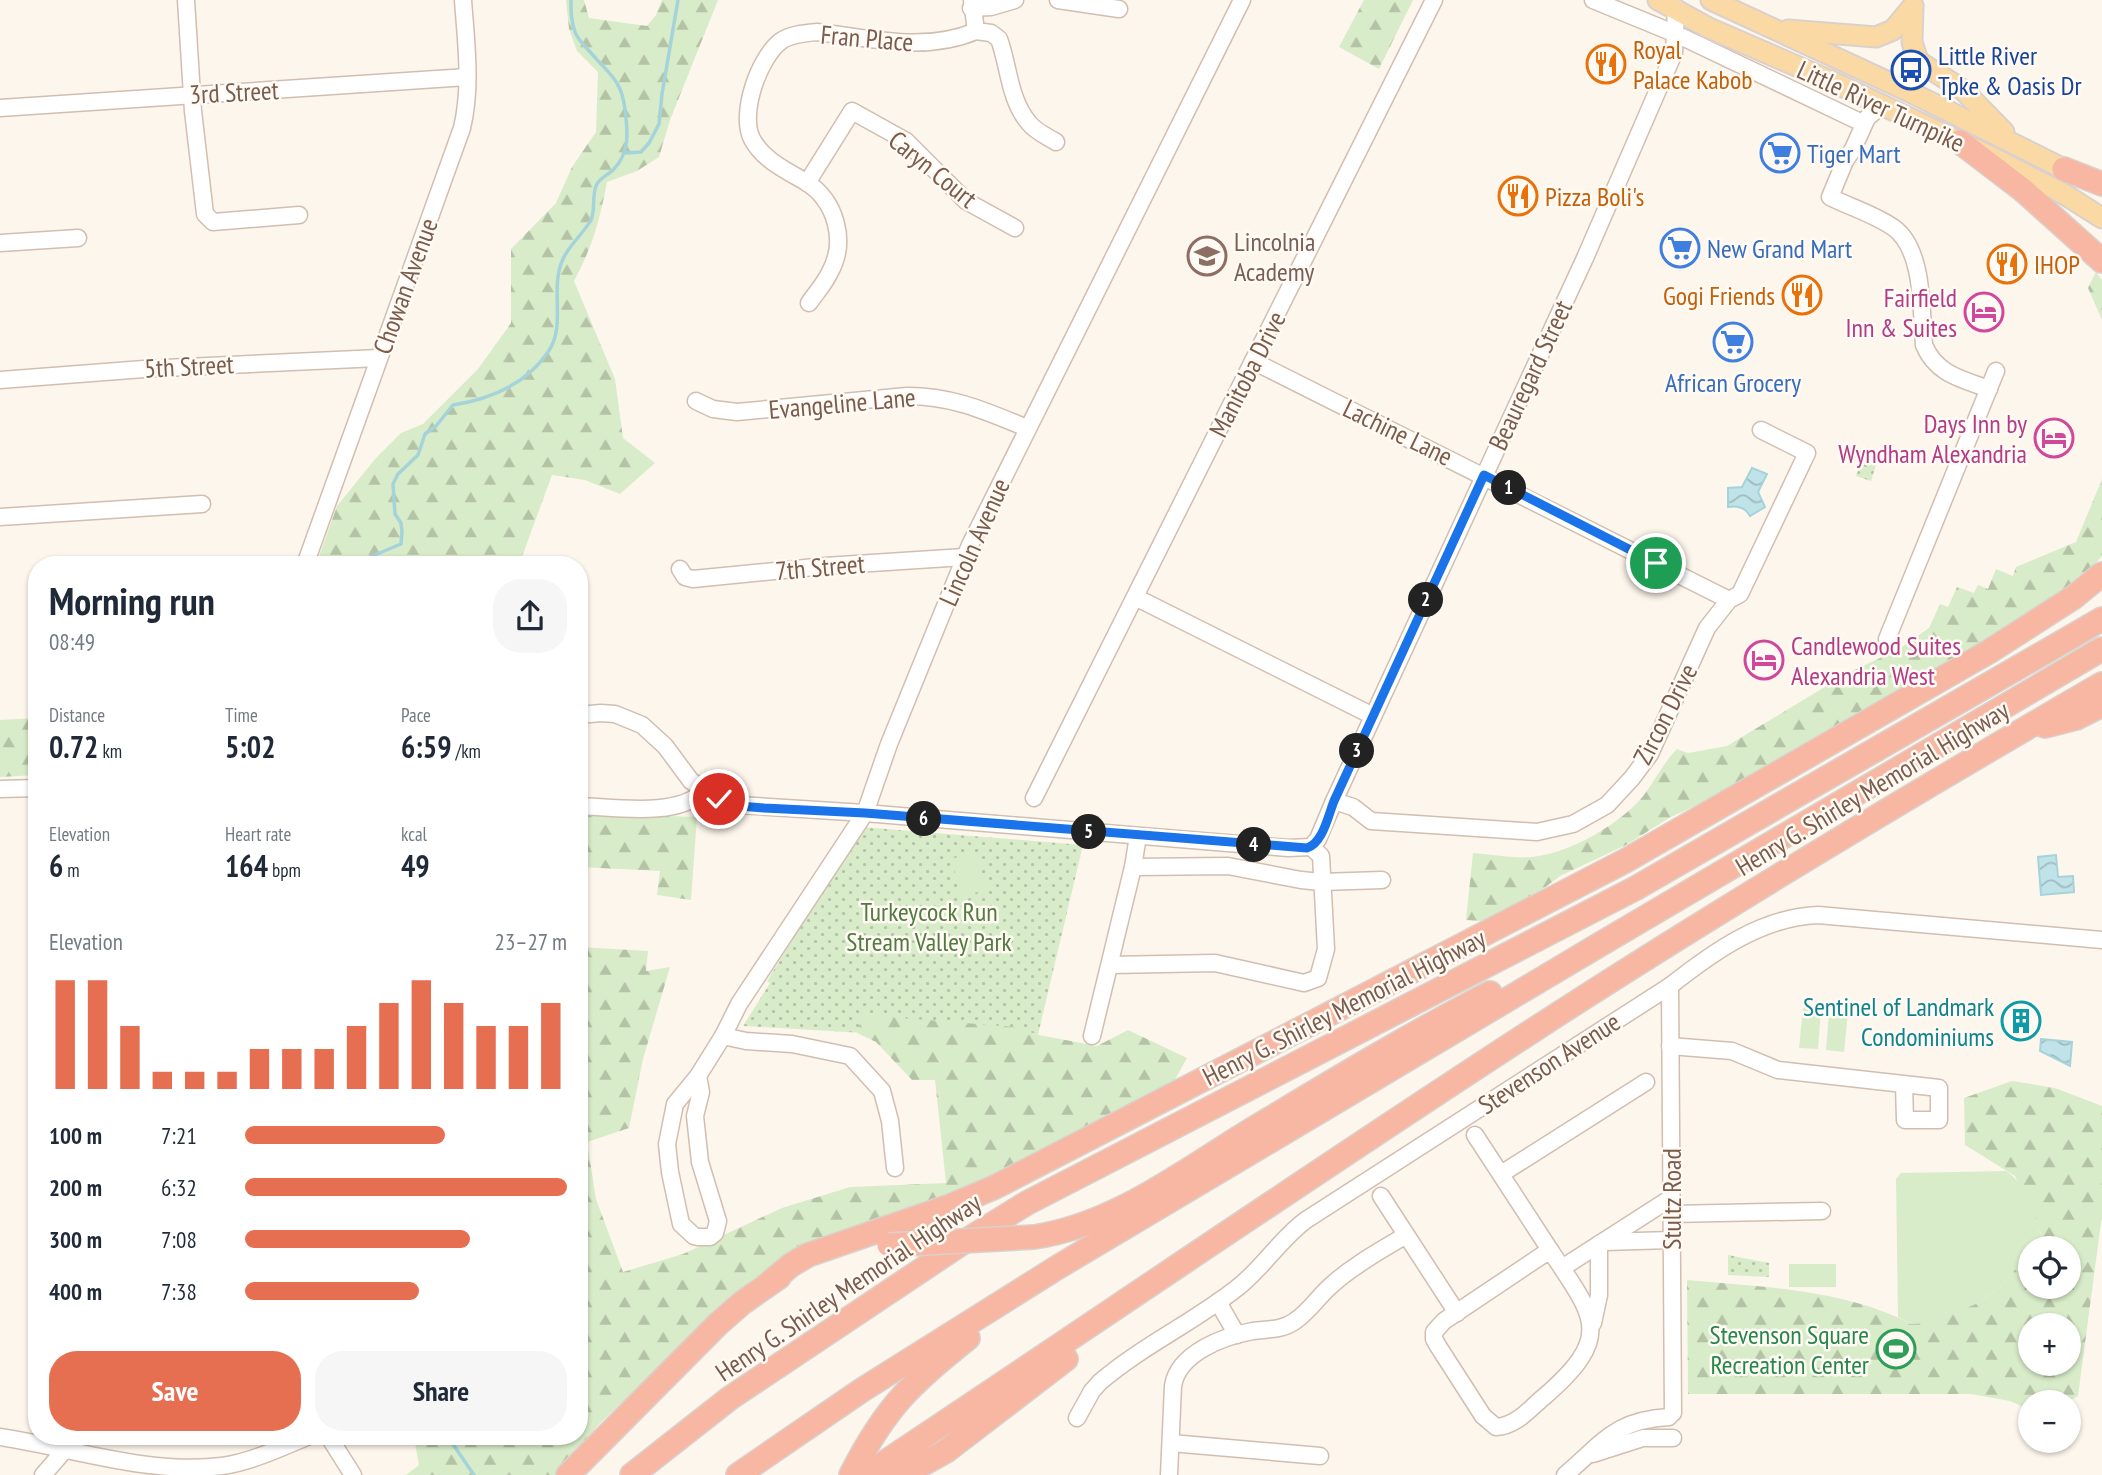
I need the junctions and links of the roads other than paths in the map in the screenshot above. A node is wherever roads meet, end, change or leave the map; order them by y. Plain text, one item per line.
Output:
1 (186, 0) edge
2 (463, 0) edge
3 (1015, 0) edge
4 (1058, 0) edge
5 (1242, 0) edge
6 (1434, 0) edge
7 (1594, 0) edge
8 (1658, 0) edge
9 (1711, 0) edge
10 (1677, 3) edge
11 (972, 4) edge
12 (1119, 9) dead end
13 (1766, 26) junction
14 (976, 31) junction
15 (1675, 34) junction
16 (467, 77) junction
17 (1883, 80) junction
18 (193, 95) junction
19 (1874, 102) junction
20 (0, 107) edge
21 (1856, 120) junction
22 (1056, 142) dead end
23 (1960, 142) junction
24 (2020, 147) junction
25 (1845, 161) junction
26 (2064, 169) junction
27 (807, 183) junction
28 (2102, 184) edge
29 (2102, 189) edge
30 (299, 215) dead end
31 (2102, 218) edge
32 (1015, 228) dead end
33 (2071, 235) junction
34 (78, 238) dead end
35 (0, 243) edge
36 (2102, 261) edge
37 (2102, 267) edge
38 (809, 303) dead end
39 (379, 358) junction
40 (1253, 361) junction
41 (1997, 371) dead end
42 (0, 380) edge
43 (1989, 389) junction
44 (696, 401) dead end
45 (1027, 428) junction
46 (1761, 430) dead end
47 (1484, 475) junction
48 (202, 504) dead end
49 (0, 517) edge
50 (308, 556) edge
51 (964, 557) junction
52 (680, 569) dead end
53 (2102, 574) edge
54 (1135, 597) junction
55 (1729, 600) junction
56 (2102, 619) edge
57 (1887, 639) dead end
58 (2102, 649) edge
59 (2102, 684) edge
60 (2102, 705) edge
61 (588, 714) edge
62 (1373, 716) junction
63 (2018, 732) junction
64 (28, 788) edge
65 (0, 789) edge
66 (704, 791) junction
67 (1034, 797) dead end
68 (1334, 801) junction
69 (588, 806) edge
70 (865, 813) junction
71 (1138, 836) junction
72 (1311, 847) junction
73 (1133, 867) junction
74 (1382, 880) dead end
75 (1321, 882) junction
76 (2102, 940) edge
77 (1604, 942) junction
78 (1111, 965) junction
79 (1670, 986) junction
80 (1092, 1036) dead end
81 (723, 1037) junction
82 (1670, 1046) junction
83 (698, 1076) junction
84 (1646, 1083) dead end
85 (1905, 1084) dead end
86 (1475, 1135) dead end
87 (895, 1168) dead end
88 (1501, 1174) junction
89 (1381, 1196) dead end
90 (1671, 1206) junction
91 (1264, 1209) junction
92 (1822, 1212) dead end
93 (1406, 1235) junction
94 (1671, 1240) junction
95 (1601, 1243) junction
96 (1549, 1250) junction
97 (1058, 1267) junction
98 (1562, 1268) junction
99 (767, 1284) junction
100 (1218, 1302) junction
101 (1457, 1313) junction
102 (1591, 1329) junction
103 (1237, 1335) junction
104 (730, 1398) junction
105 (1077, 1418) dead end
106 (0, 1437) edge
107 (1673, 1438) dead end
108 (28, 1443) edge
109 (1171, 1443) junction
110 (40, 1445) edge
111 (69, 1445) edge
112 (285, 1445) edge
113 (334, 1445) edge
114 (65, 1450) junction
115 (1321, 1455) dead end
116 (1585, 1459) junction
117 (43, 1475) edge
118 (354, 1475) edge
119 (568, 1475) edge
120 (632, 1475) edge
121 (654, 1475) edge
122 (738, 1475) edge
123 (851, 1475) edge
124 (866, 1475) edge
125 (898, 1475) edge
126 (1169, 1475) edge
127 (1565, 1475) edge

1 - 18 street
2 - 16 street, Chowan Avenue
3 - 11 street
4 - 12 street
5 - 45 street, Lincoln Avenue
6 - 40 street, Manitoba Drive
7 - 15 street
8 - 10 main road, Little River Turnpike
9 - 13 main road, Little River Turnpike
10 - 15 street, Beauregard Street
10 - 19 main road, Little River Turnpike
11 - 14 street
13 - 17 main road, Little River Turnpike
13 - 24 main road
14 - 22 street
14 - 27 street, Fran Place
15 - 21 street
15 - 47 street, Beauregard Street
16 - 18 street, 3rd Street
16 - 39 street, Chowan Avenue
17 - 19 street
17 - 24 main road, Little River Turnpike
18 - 20 street, 3rd Street
18 - 30 street
19 - 21 street
19 - 23 main road, Little River Turnpike
19 - 25 street
21 - 25 street
23 - 31 main road, Little River Turnpike
23 - 33 highway
24 - 26 main road, Little River Turnpike
25 - 43 street
26 - 28 highway
26 - 29 main road, Little River Turnpike
27 - 32 street, Caryn Court
27 - 38 street, Fran Place
33 - 36 highway
33 - 37 highway
34 - 35 street
39 - 42 street, 5th Street
39 - 50 street, Chowan Avenue
40 - 47 street, Lachine Lane
40 - 54 street, Manitoba Drive
41 - 43 street
43 - 57 street
44 - 45 street, Evangeline Lane
45 - 51 street, Lincoln Avenue
46 - 55 street, Zircon Drive
47 - 55 street, Lachine Lane
47 - 62 street, Beauregard Street
48 - 49 street
51 - 52 street, 7th Street
51 - 70 street, Lincoln Avenue
53 - 99 highway
54 - 62 street
54 - 67 street, Manitoba Drive
55 - 68 street, Zircon Drive
56 - 104 highway, Henry G. Shirley Memorial Highway
58 - 77 highway
59 - 63 highway, Henry G. Shirley Memorial Highway
60 - 63 highway
61 - 66 street
62 - 68 street, Beauregard Street
63 - 91 highway, Henry G. Shirley Memorial Highway
64 - 65 street
66 - 69 street
66 - 70 street
68 - 72 street, Beauregard Street
70 - 71 street
70 - 81 street, Lincoln Avenue
71 - 72 street
71 - 73 street
72 - 75 street
73 - 75 street
73 - 78 street
74 - 75 street
75 - 78 street
76 - 79 street, Stevenson Avenue
77 - 97 highway
77 - 99 highway, bridge
78 - 80 street
79 - 82 street, Stultz Road
79 - 100 street, Stevenson Avenue
81 - 83 street, Lincoln Avenue
81 - 87 street
82 - 85 street
82 - 90 street, Stultz Road
83 - 83 street, Lincoln Avenue
84 - 88 street
86 - 88 street
88 - 96 street
89 - 93 street
90 - 92 street
90 - 94 street, Stultz Road
90 - 95 street
91 - 124 highway, Henry G. Shirley Memorial Highway
91 - 125 highway
93 - 101 street
93 - 103 street
94 - 95 street
94 - 116 street, Stultz Road
95 - 98 street
95 - 102 street
96 - 98 street
96 - 101 street
97 - 122 highway
97 - 123 highway
98 - 102 street
99 - 119 highway
100 - 103 street
100 - 105 street, Stevenson Avenue
101 - 102 street
103 - 109 street
104 - 120 highway, Henry G. Shirley Memorial Highway
104 - 121 highway
106 - 108 street
107 - 116 street
109 - 115 street
109 - 126 street
110 - 114 street
111 - 114 street
112 - 114 street
113 - 118 street
114 - 117 street
116 - 127 street

